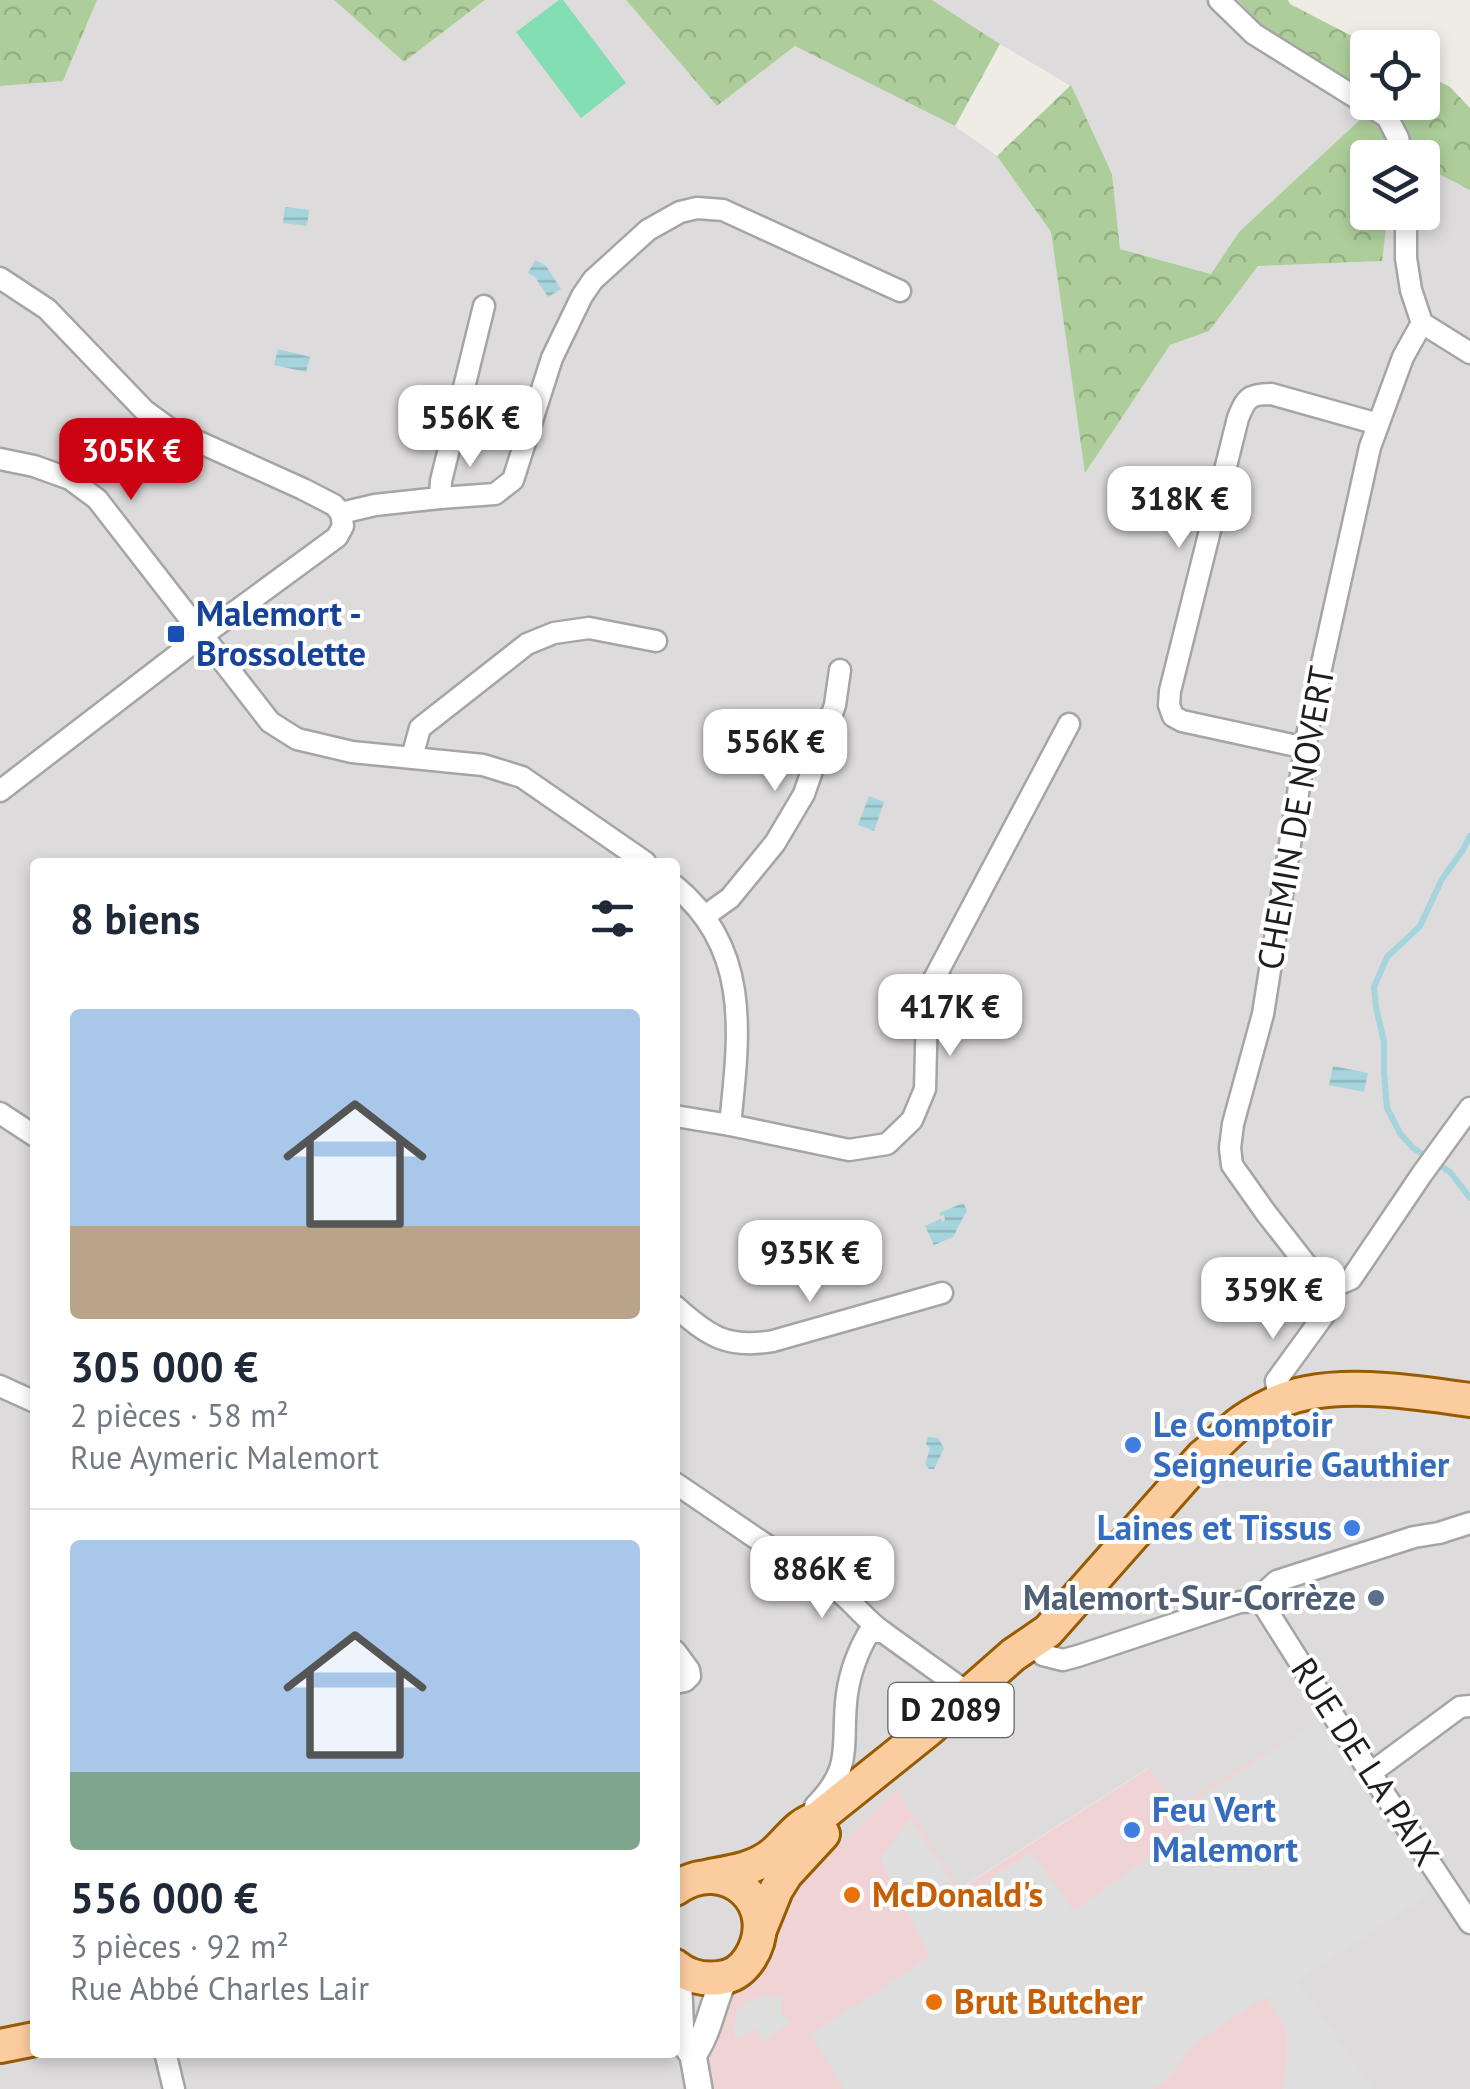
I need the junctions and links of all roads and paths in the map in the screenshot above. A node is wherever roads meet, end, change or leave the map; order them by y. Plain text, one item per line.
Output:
1 (1219, 0) edge
2 (1399, 140) edge
3 (1406, 230) edge
4 (0, 278) edge
5 (900, 292) dead end
6 (484, 306) dead end
7 (1422, 322) junction
8 (1470, 353) edge
9 (1378, 424) junction
10 (0, 459) edge
11 (440, 498) junction
12 (341, 513) junction
13 (202, 636) junction
14 (656, 641) dead end
15 (840, 670) dead end
16 (1069, 724) dead end
17 (1306, 748) junction
18 (412, 757) junction
19 (0, 790) edge
20 (638, 858) edge
21 (680, 891) edge
22 (705, 916) junction
23 (1470, 1108) edge
24 (0, 1113) edge
25 (680, 1117) edge
26 (730, 1125) junction
27 (30, 1133) edge
28 (1332, 1287) junction
29 (942, 1293) dead end
30 (680, 1310) edge
31 (0, 1386) edge
32 (30, 1400) edge
33 (1470, 1400) edge
34 (1279, 1401) junction
35 (680, 1485) edge
36 (1470, 1522) edge
37 (819, 1581) junction
38 (1261, 1600) junction
39 (883, 1632) junction
40 (1050, 1641) junction
41 (858, 1656) junction
42 (680, 1658) edge
43 (680, 1682) edge
44 (968, 1693) junction
45 (1470, 1706) edge
46 (1372, 1772) junction
47 (808, 1821) junction
48 (710, 1876) junction
49 (680, 1886) edge
50 (1470, 1924) edge
51 (760, 1927) junction
52 (680, 1969) edge
53 (725, 1978) junction
54 (680, 2016) edge
55 (30, 2040) edge
56 (0, 2046) edge
57 (693, 2055) junction
58 (166, 2058) edge
59 (174, 2089) edge
60 (699, 2089) edge

1 - 2 street
3 - 7 street
4 - 12 street
5 - 11 street
6 - 11 street
7 - 8 street
7 - 9 street, CHEMIN DE NOVERT
9 - 17 street, CHEMIN DE NOVERT
9 - 17 street
10 - 13 street
11 - 12 street
12 - 13 street
13 - 18 street
13 - 19 street
14 - 18 street
15 - 22 street
16 - 26 street
17 - 28 street, CHEMIN DE NOVERT
18 - 20 street
21 - 22 street
22 - 26 street
23 - 28 street
24 - 27 street
25 - 26 street
28 - 34 street
29 - 30 street
31 - 32 street
33 - 34 main road, D 2089
34 - 40 main road, D 2089
35 - 37 street
36 - 38 street
37 - 39 street
37 - 41 street
38 - 40 street
38 - 46 street, RUE DE LA PAIX
39 - 41 street
39 - 44 street
40 - 44 main road, D 2089
40 - 51 main road, D 2089
41 - 47 street
42 - 43 street
44 - 47 main road, D 2089
45 - 46 street
46 - 50 street, RUE DE LA PAIX
47 - 48 main road, D 2089
48 - 49 main road
48 - 51 main road
51 - 53 main road
52 - 53 main road
53 - 57 street
54 - 57 street
55 - 56 main road
57 - 60 street
58 - 59 street

